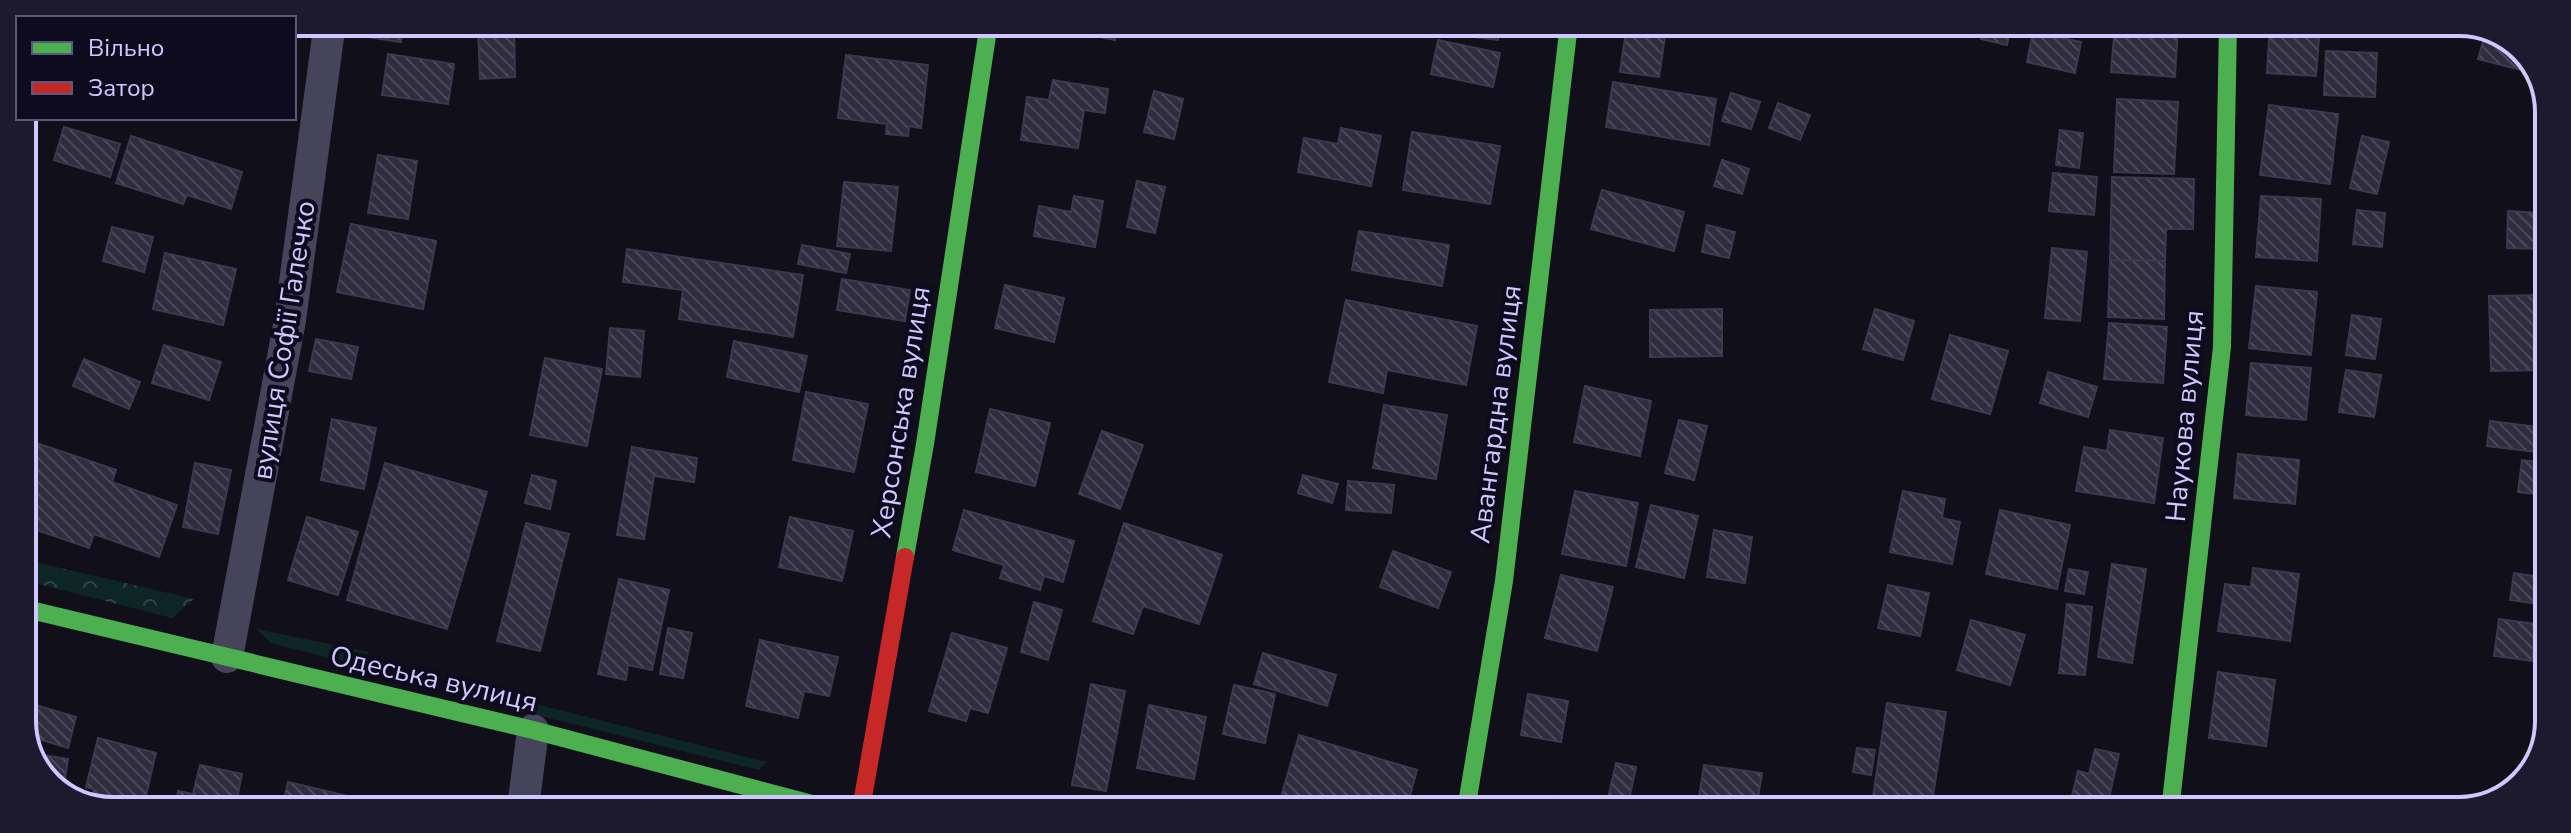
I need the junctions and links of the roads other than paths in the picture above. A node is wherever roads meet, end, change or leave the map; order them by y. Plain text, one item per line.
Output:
1 (328, 36) edge
2 (987, 36) edge
3 (1568, 36) edge
4 (2228, 36) edge
5 (36, 616) edge
6 (227, 657) junction
7 (533, 730) junction
8 (524, 797) edge
9 (786, 797) edge
10 (863, 797) edge
11 (1468, 797) edge
12 (2172, 797) edge

1 - 6 street, вулиця Софії Галечко
2 - 10 street, Херсонська вулиця
3 - 11 street, Авангардна вулиця
4 - 12 street, Наукова вулиця
5 - 6 street, Одеська вулиця
6 - 7 street, Одеська вулиця
7 - 8 street
7 - 9 street, Одеська вулиця

